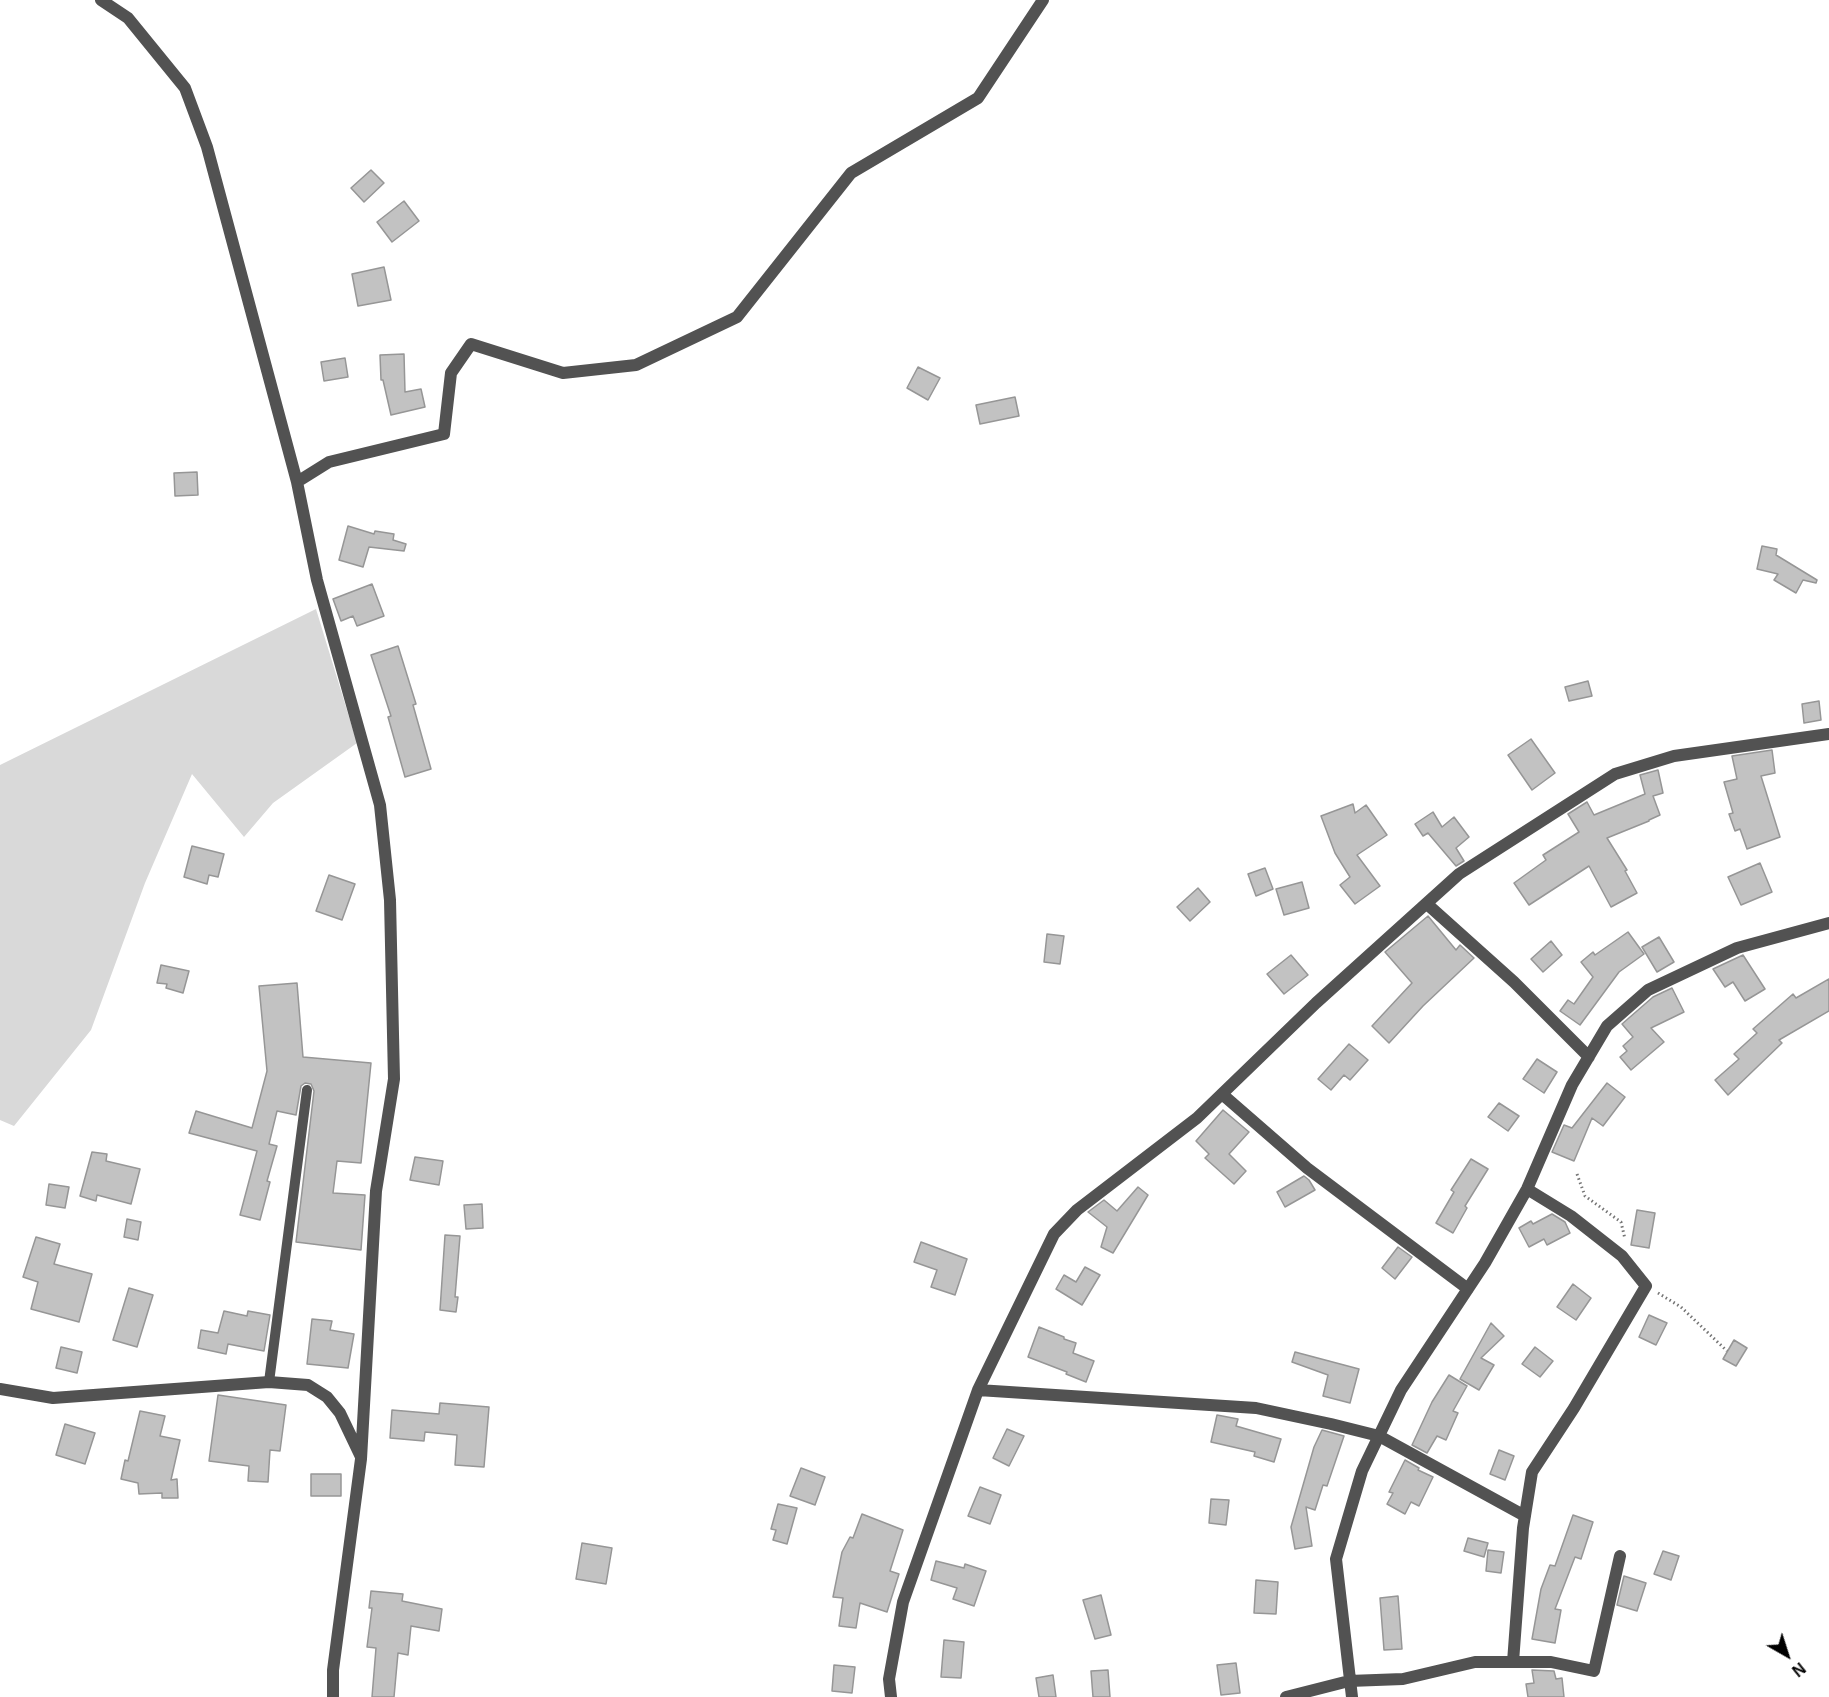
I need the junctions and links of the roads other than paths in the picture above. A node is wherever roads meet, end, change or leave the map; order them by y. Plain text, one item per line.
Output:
1 (101, 0) edge
2 (1043, 0) edge
3 (297, 482) junction
4 (1829, 734) edge
5 (1427, 903) junction
6 (1829, 923) edge
7 (1589, 1057) junction
8 (307, 1090) dead end
9 (1222, 1094) junction
10 (1527, 1188) junction
11 (1468, 1289) junction
12 (269, 1382) junction
13 (0, 1389) edge
14 (978, 1390) junction
15 (1379, 1436) junction
16 (361, 1459) junction
17 (1525, 1516) junction
18 (1620, 1556) dead end
19 (1513, 1662) junction
20 (1349, 1681) junction
21 (333, 1697) edge
22 (891, 1697) edge
23 (1286, 1697) edge
24 (1352, 1697) edge

1 - 3 street
2 - 3 street
3 - 16 street
4 - 5 street
5 - 7 street
5 - 9 street
6 - 7 street
7 - 10 street
8 - 12 lane
9 - 11 street
9 - 14 street
10 - 11 street
10 - 17 street
11 - 15 street
12 - 13 street
12 - 16 street
14 - 15 street
14 - 22 street
15 - 17 street
15 - 20 street
16 - 21 street
17 - 19 street
18 - 19 street
19 - 20 street
20 - 23 street
20 - 24 street

